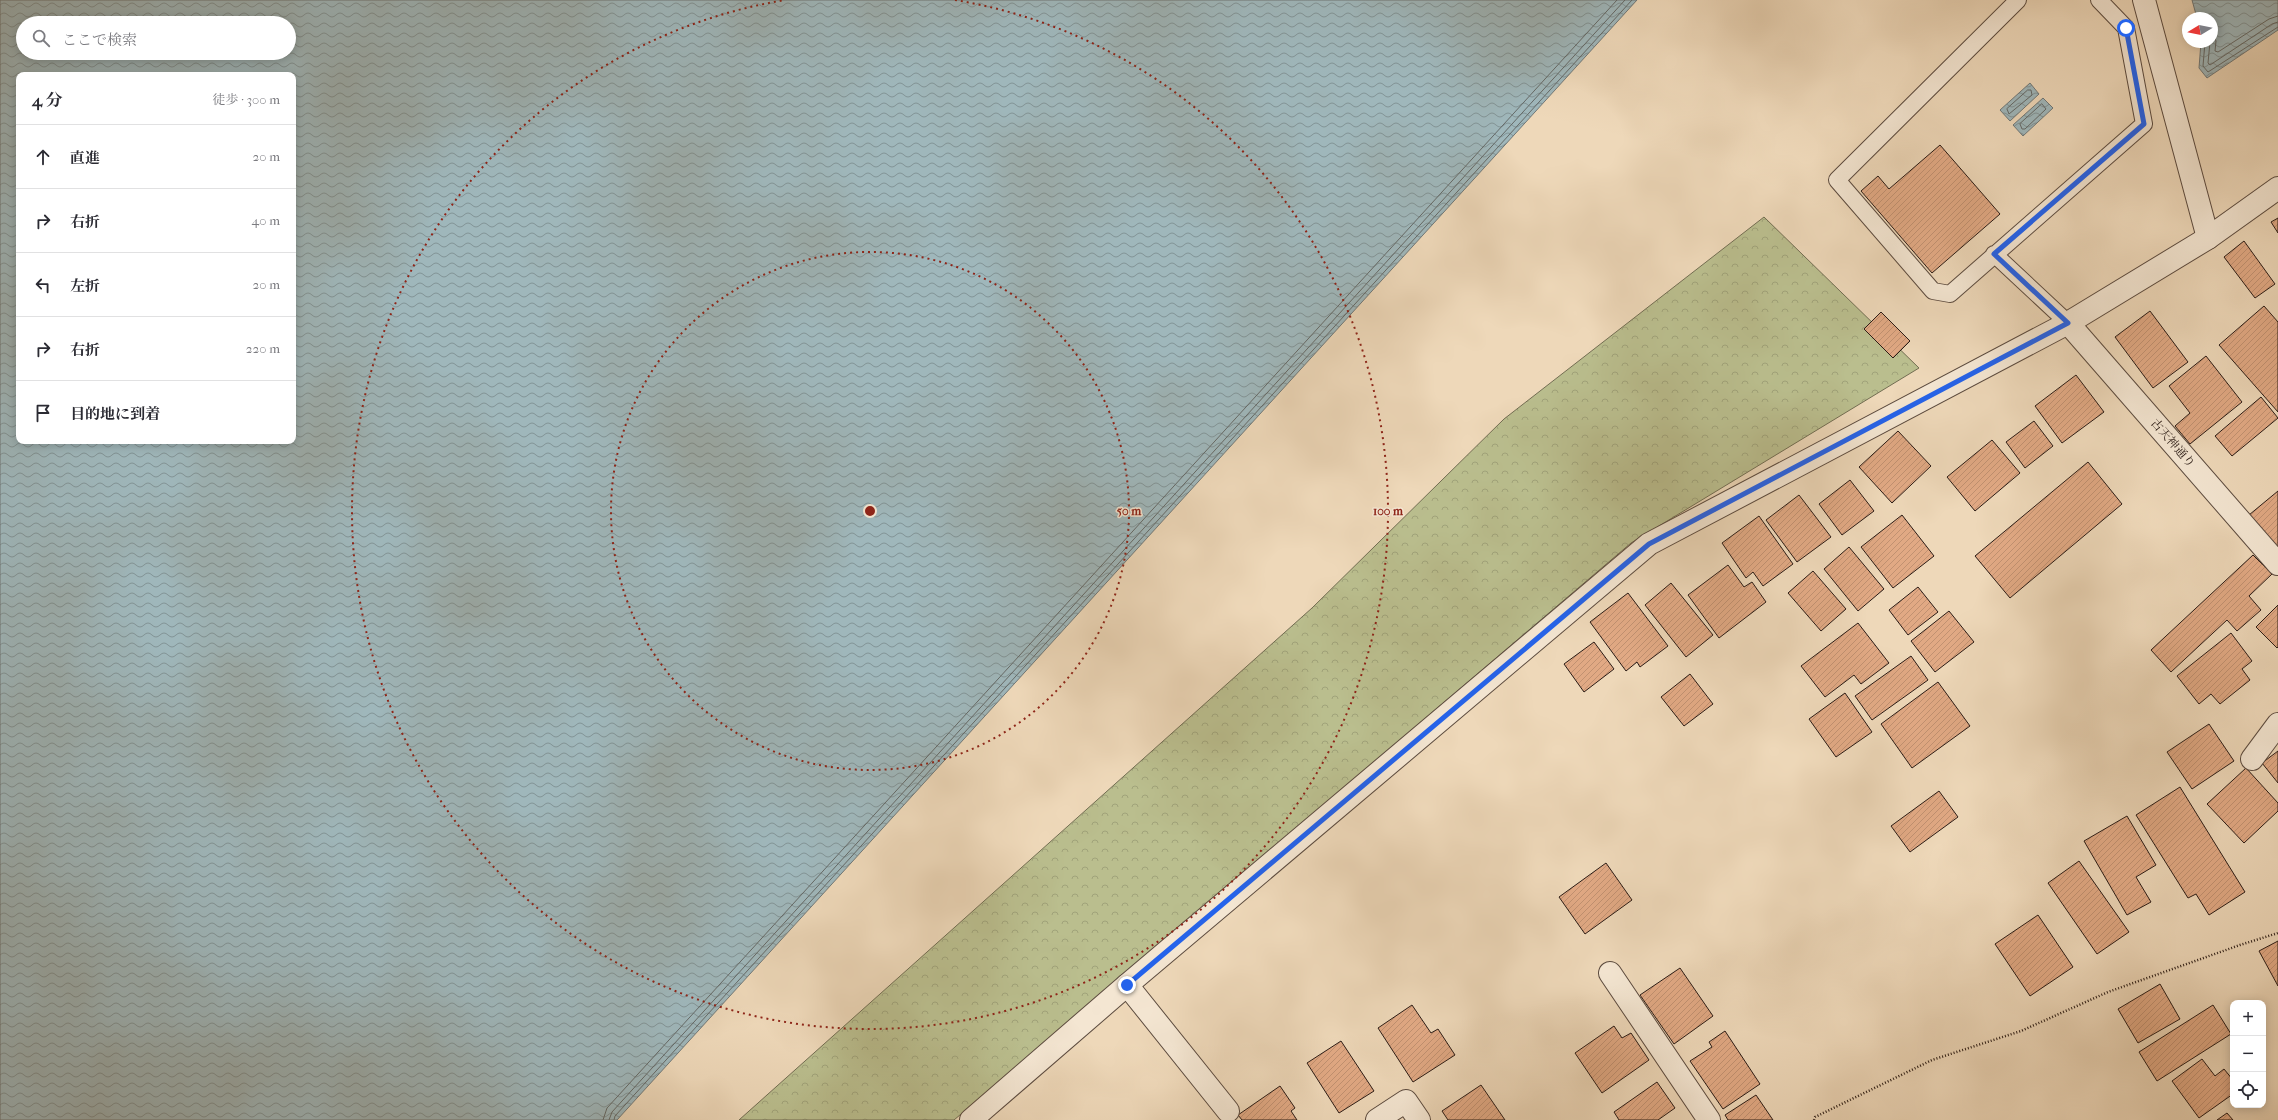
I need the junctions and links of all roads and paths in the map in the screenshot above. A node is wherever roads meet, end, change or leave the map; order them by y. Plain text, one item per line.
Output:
1 (2018, 0) edge
2 (2099, 0) edge
3 (2144, 0) edge
4 (2278, 188) edge
5 (2208, 238) junction
6 (1994, 254) junction
7 (2068, 323) junction
8 (2278, 564) edge
9 (2278, 724) edge
10 (2252, 759) dead end
11 (2278, 933) edge
12 (1610, 973) dead end
13 (1127, 985) junction
14 (1228, 1111) dead end
15 (972, 1120) edge
16 (1377, 1120) edge
17 (1419, 1120) edge
18 (1709, 1120) edge
19 (1814, 1120) edge

1 - 6 lane
2 - 6 lane
3 - 5 street
4 - 5 street
5 - 7 street
6 - 7 lane
7 - 8 street, 古天神通り
7 - 13 street
9 - 10 street
11 - 19 path
12 - 18 street
13 - 14 street
13 - 15 street
16 - 17 street

